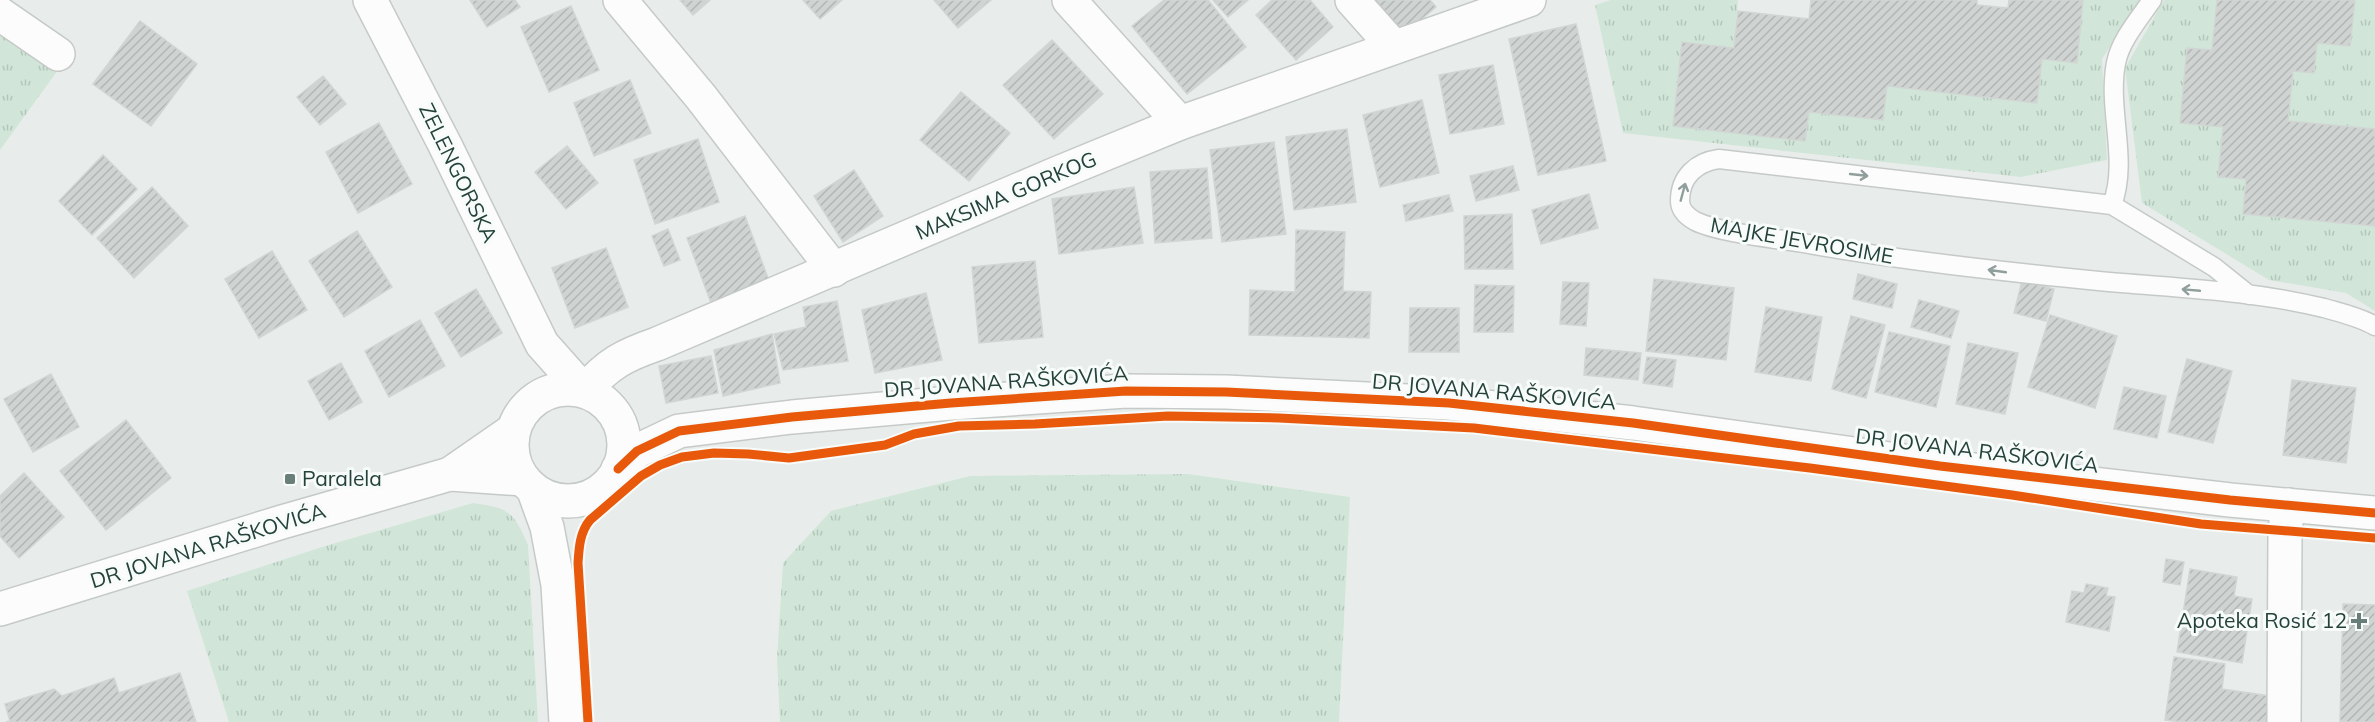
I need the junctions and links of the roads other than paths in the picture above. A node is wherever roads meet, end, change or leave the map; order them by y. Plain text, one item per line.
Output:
1 (370, 0) edge
2 (620, 0) edge
3 (1068, 0) edge
4 (1352, 0) edge
5 (1529, 0) edge
6 (2152, 0) edge
7 (0, 14) edge
8 (1393, 46) junction
9 (58, 54) dead end
10 (1180, 123) junction
11 (2112, 205) junction
12 (834, 270) junction
13 (2249, 295) junction
14 (2375, 326) edge
15 (545, 348) junction
16 (584, 391) junction
17 (539, 396) junction
18 (612, 409) junction
19 (679, 430) junction
20 (512, 431) junction
21 (618, 469) junction
22 (450, 474) junction
23 (529, 485) junction
24 (580, 500) junction
25 (2288, 505) junction
26 (2375, 513) edge
27 (558, 585) junction
28 (0, 609) edge
29 (566, 722) edge
30 (2284, 722) edge

1 - 15 street, ZELENGORSKA
2 - 12 street
3 - 10 street
4 - 8 street
5 - 8 street, MAKSIMA GORKOG
6 - 11 lane
7 - 9 street
8 - 10 street, MAKSIMA GORKOG
10 - 12 street, MAKSIMA GORKOG
11 - 13 lane, MAJKE JEVROSIME
13 -> 11 lane, MAJKE JEVROSIME
12 - 16 street, MAKSIMA GORKOG
13 - 14 lane, MAJKE JEVROSIME
15 - 16 street, ZELENGORSKA
15 - 17 street
16 - 17 street
16 - 18 street
17 - 20 street
18 - 19 street, DR JOVANA RAŠKOVIĆA
18 - 21 street
19 - 21 street, DR JOVANA RAŠKOVIĆA
19 - 25 street, DR JOVANA RAŠKOVIĆA
20 - 22 street, DR JOVANA RAŠKOVIĆA
20 - 23 street
21 - 24 street
22 - 23 street, DR JOVANA RAŠKOVIĆA
22 - 28 street, DR JOVANA RAŠKOVIĆA
23 - 24 street
23 - 27 street
24 - 27 street
25 - 26 street, DR JOVANA RAŠKOVIĆA
25 - 30 street
27 - 29 street

